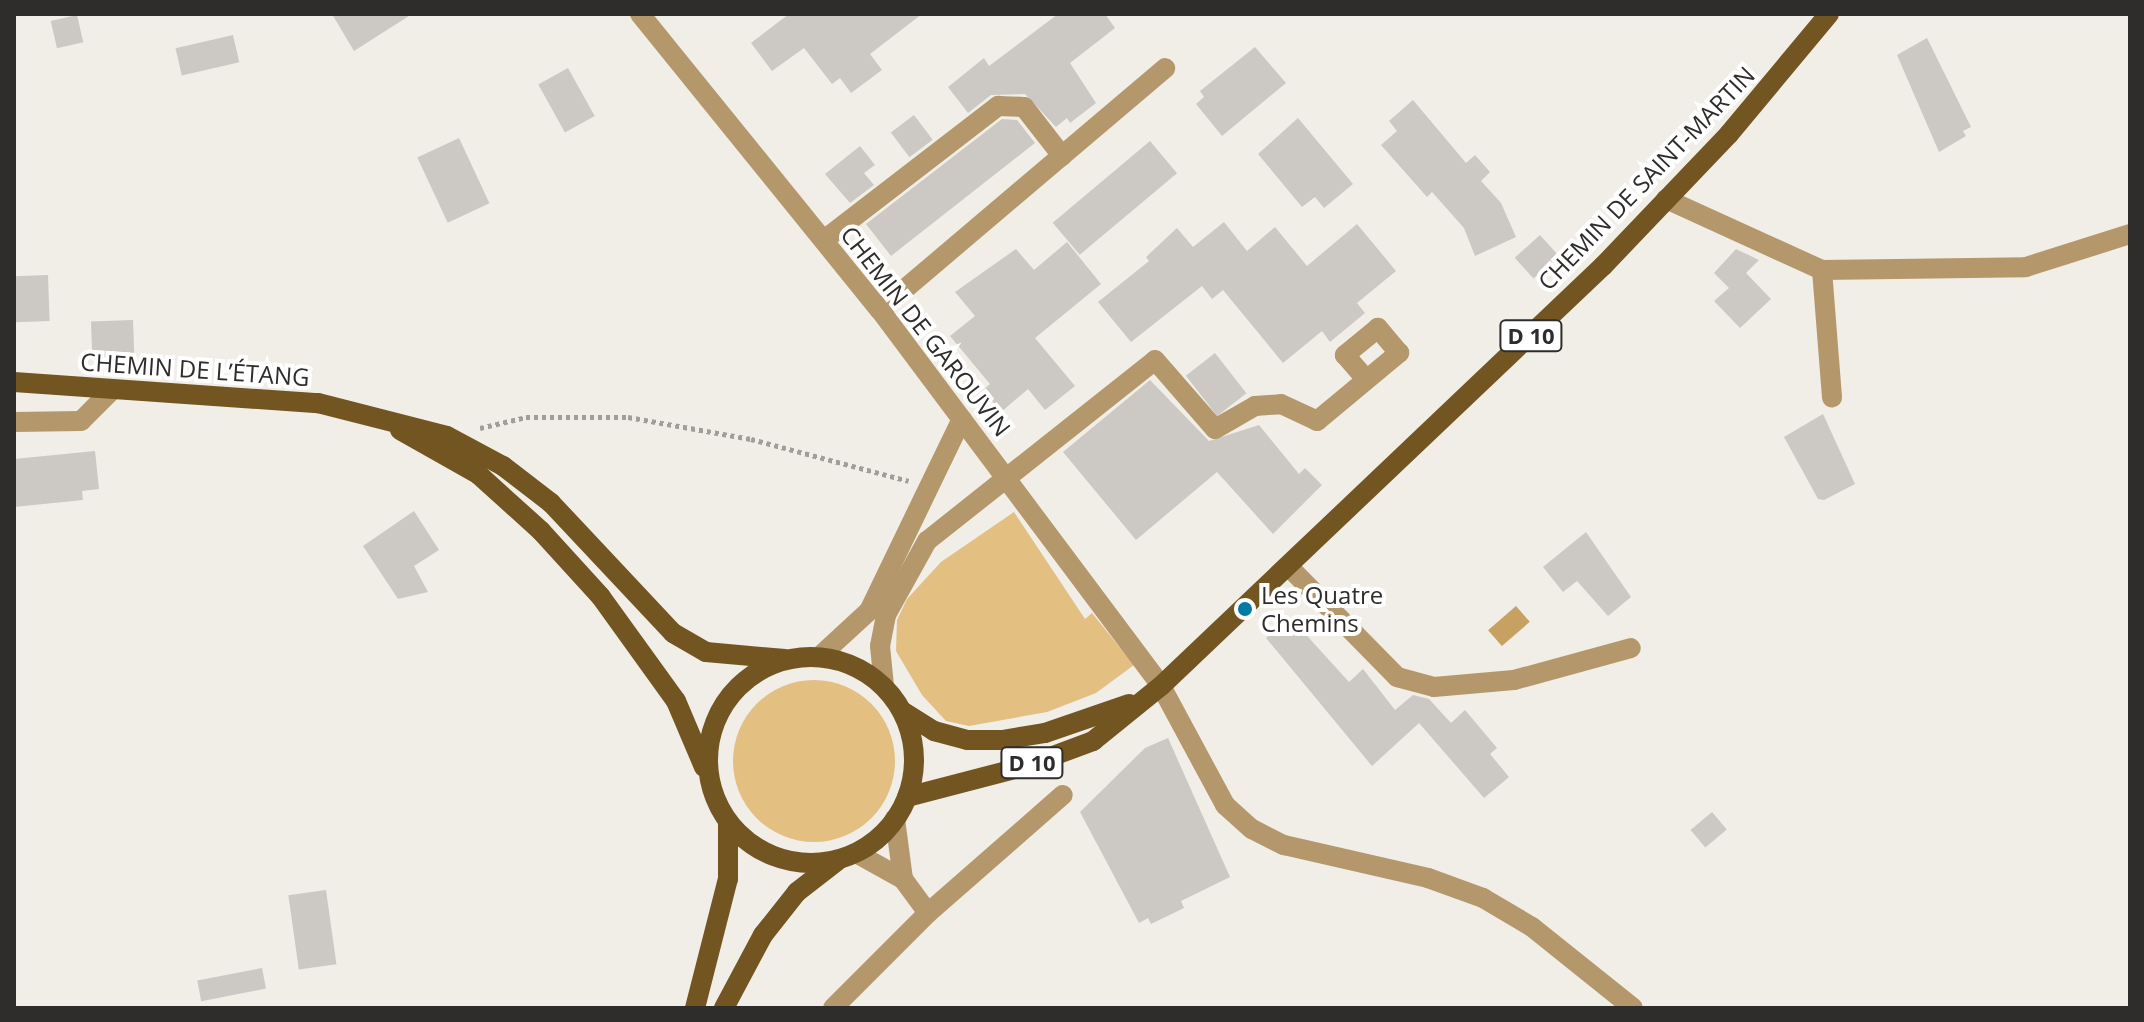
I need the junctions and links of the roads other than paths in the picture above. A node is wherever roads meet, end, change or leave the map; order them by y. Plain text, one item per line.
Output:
1 (640, 14) edge
2 (1829, 14) edge
3 (1165, 68) dead end
4 (1062, 156) junction
5 (1666, 199) junction
6 (2130, 234) edge
7 (824, 240) junction
8 (1822, 270) junction
9 (880, 310) junction
10 (1366, 379) dead end
11 (14, 382) edge
12 (113, 389) junction
13 (1832, 398) dead end
14 (372, 414) junction
15 (962, 419) junction
16 (14, 422) edge
17 (1006, 478) junction
18 (1290, 568) junction
19 (1631, 648) dead end
20 (820, 656) junction
21 (785, 659) junction
22 (884, 686) junction
23 (1161, 686) junction
24 (1143, 700) junction
25 (902, 711) junction
26 (710, 786) junction
27 (1063, 795) dead end
28 (907, 797) junction
29 (895, 819) junction
30 (728, 822) junction
31 (847, 856) junction
32 (903, 879) junction
33 (928, 913) junction
34 (695, 1008) edge
35 (724, 1008) edge
36 (833, 1008) edge
37 (1633, 1008) edge

1 - 7 street, CHEMIN DE GAROUVIN
2 - 5 main road, CHEMIN DE SAINT-MARTIN / D 10
3 - 4 street
4 - 7 street
4 - 9 street
5 - 8 street
5 - 18 main road, CHEMIN DE SAINT-MARTIN / D 10
6 - 8 street
7 - 9 street, CHEMIN DE GAROUVIN
8 - 13 street
9 - 15 street, CHEMIN DE GAROUVIN
10 - 17 street
11 - 12 main road, CHEMIN DE L’ÉTANG
12 - 14 main road, CHEMIN DE L’ÉTANG
12 - 16 street
14 - 21 main road, CHEMIN DE L’ÉTANG
14 - 26 main road, CHEMIN DE L’ÉTANG
15 - 17 street, CHEMIN DE GAROUVIN
15 - 20 street
17 - 22 street
17 - 23 street, CHEMIN DE GAROUVIN
18 - 19 street
18 - 23 main road, CHEMIN DE SAINT-MARTIN / D 10
20 - 21 main road
20 - 22 main road
21 - 26 main road
22 - 25 main road
23 - 24 main road, CHEMIN DE SAINT-MARTIN / D 10
23 - 37 street, CHEMIN DE GAROUVIN
24 - 25 main road, D 10
24 - 28 main road, D 10
25 - 28 main road
26 - 30 main road
27 - 33 street
28 - 29 main road
29 - 31 main road
29 - 32 street
30 - 31 main road
30 - 34 main road
31 - 32 street
31 - 35 main road
32 - 33 street
33 - 36 street

